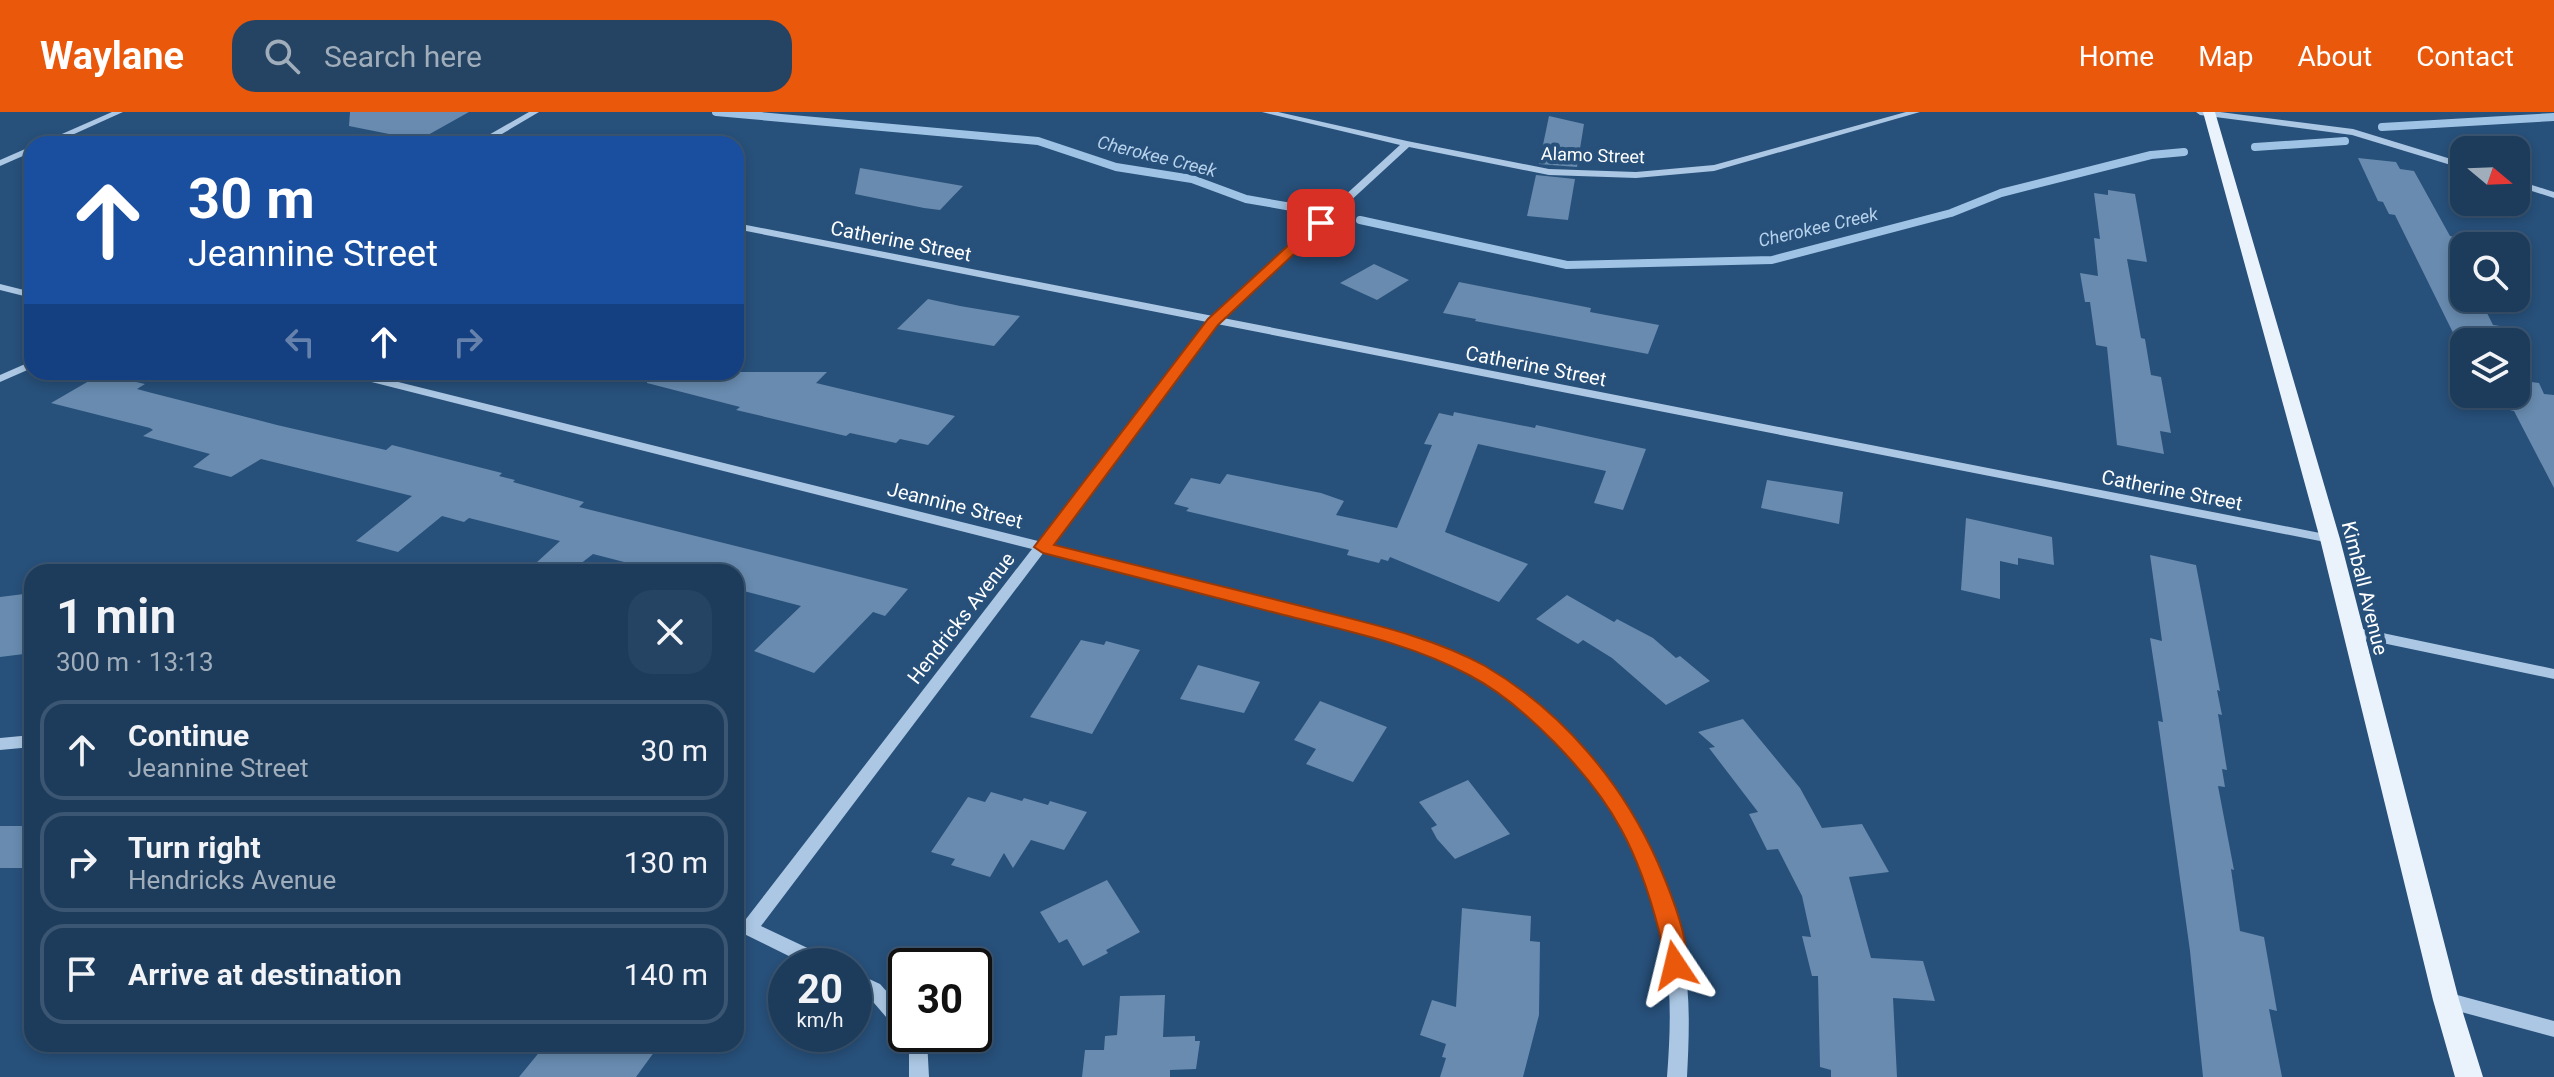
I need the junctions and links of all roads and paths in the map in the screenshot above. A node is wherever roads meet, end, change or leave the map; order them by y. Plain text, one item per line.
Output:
1 (119, 112) edge
2 (535, 112) edge
3 (1266, 112) edge
4 (1908, 112) edge
5 (1916, 112) edge
6 (2206, 112) edge
7 (63, 136) edge
8 (492, 136) edge
9 (1407, 144) junction
10 (24, 152) edge
11 (2450, 162) edge
12 (0, 163) edge
13 (2530, 187) edge
14 (2554, 195) edge
15 (744, 228) edge
16 (0, 287) edge
17 (24, 293) edge
18 (1213, 322) junction
19 (24, 368) edge
20 (0, 379) edge
21 (376, 380) edge
22 (2330, 539) junction
23 (1043, 547) junction
24 (2354, 632) junction
25 (2554, 674) edge
26 (24, 742) edge
27 (0, 744) edge
28 (744, 923) edge
29 (744, 924) edge
30 (791, 948) edge
31 (872, 989) edge
32 (2446, 1000) junction
33 (888, 1006) edge
34 (2554, 1029) edge
35 (918, 1052) edge
36 (919, 1077) edge
37 (1677, 1077) edge
38 (2469, 1077) edge

1 - 7 street
2 - 8 street
3 - 9 street, Alamo Street
4 - 5 street, Alamo Street
4 - 9 street, Alamo Street
6 - 11 street
6 - 22 main road, Kimball Avenue
9 - 18 street, Hendricks Avenue
10 - 12 street
13 - 14 street
15 - 18 street, Catherine Street
16 - 17 street
18 - 22 street, Catherine Street
18 - 23 street, Hendricks Avenue
19 - 20 street
21 - 23 street, Jeannine Street
22 - 24 main road, Kimball Avenue
23 - 28 street, Hendricks Avenue
23 - 37 street, Jeannine Street
24 - 25 street
24 - 32 main road, Kimball Avenue
26 - 27 street
29 - 30 street, Hendricks Avenue
31 - 33 street
32 - 34 street
32 - 38 main road, Kimball Avenue
35 - 36 street

